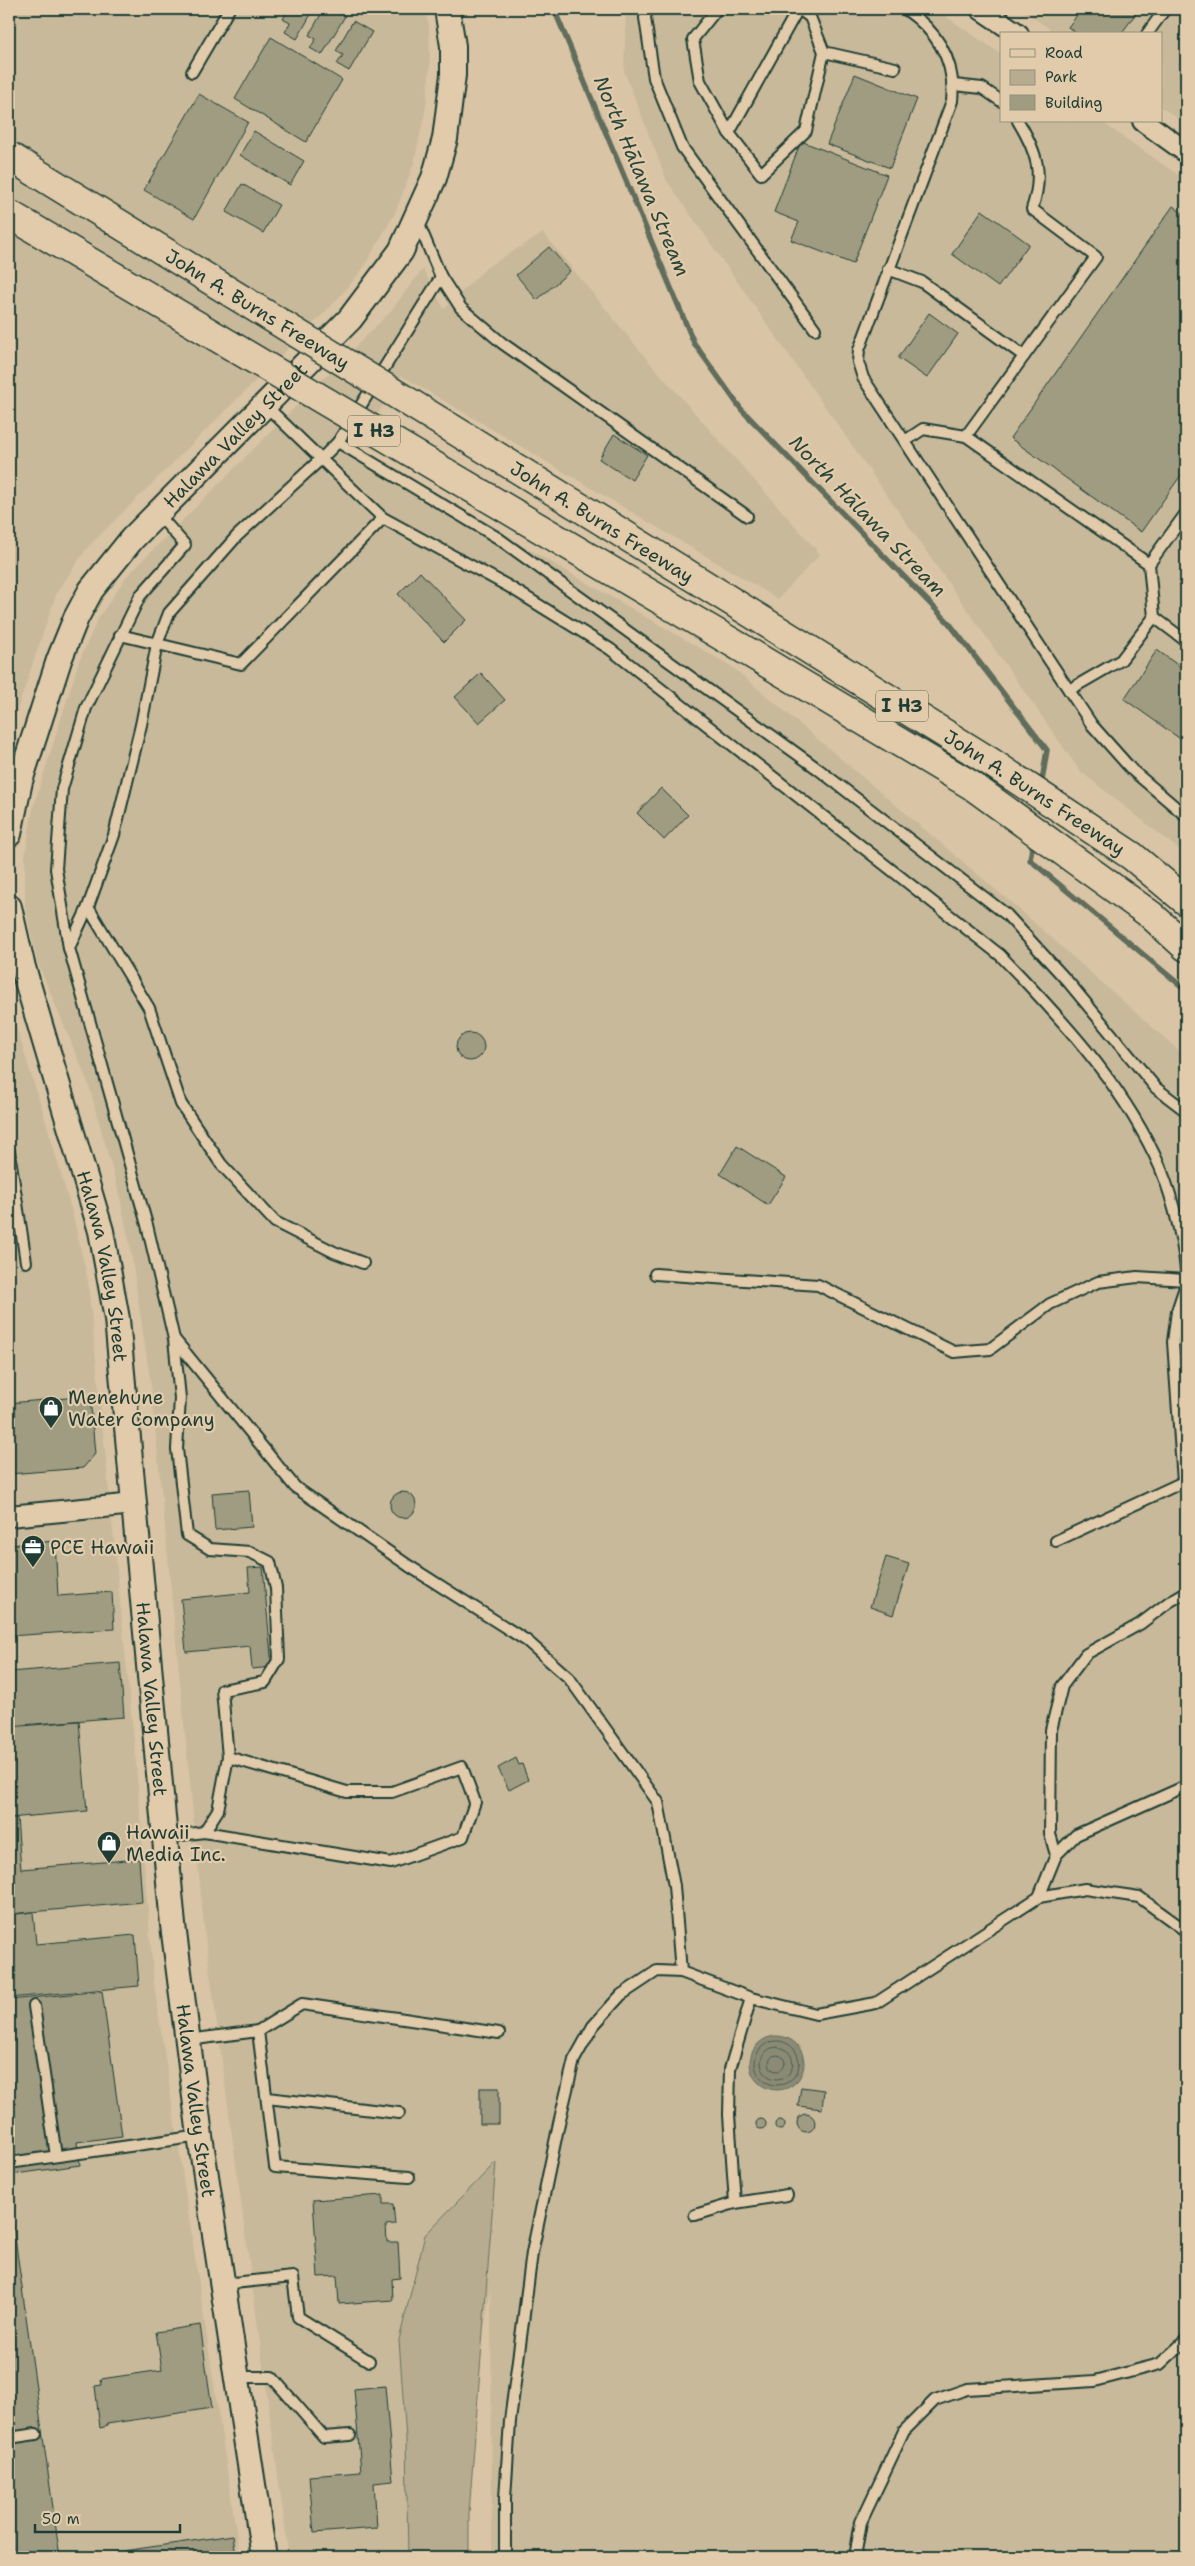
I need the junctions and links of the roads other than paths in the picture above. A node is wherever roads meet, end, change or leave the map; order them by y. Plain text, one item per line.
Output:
1 (229, 9) edge
2 (447, 9) edge
3 (647, 9) edge
4 (717, 9) edge
5 (798, 9) edge
6 (905, 9) edge
7 (981, 9) edge
8 (1165, 9) edge
9 (1015, 32) edge
10 (1148, 32) edge
11 (824, 52) junction
12 (895, 68) dead end
13 (192, 72) dead end
14 (954, 85) junction
15 (1000, 100) edge
16 (1019, 122) edge
17 (1144, 122) edge
18 (729, 132) junction
19 (1186, 152) edge
20 (9, 156) edge
21 (9, 214) edge
22 (416, 219) junction
23 (888, 269) junction
24 (442, 278) junction
25 (815, 329) dead end
26 (1024, 356) junction
27 (265, 404) junction
28 (966, 436) junction
29 (905, 441) junction
30 (338, 442) junction
31 (321, 458) junction
32 (157, 513) junction
33 (1186, 513) edge
34 (747, 516) dead end
35 (383, 518) junction
36 (1149, 564) junction
37 (1154, 617) junction
38 (120, 635) junction
39 (1186, 641) edge
40 (157, 644) junction
41 (1069, 690) junction
42 (1186, 816) edge
43 (9, 834) edge
44 (1186, 902) edge
45 (88, 907) junction
46 (9, 908) edge
47 (12, 936) edge
48 (1186, 947) edge
49 (69, 948) junction
50 (1186, 1112) edge
51 (9, 1151) edge
52 (26, 1262) dead end
53 (363, 1263) dead end
54 (1186, 1269) edge
55 (655, 1274) dead end
56 (1186, 1280) edge
57 (1186, 1284) edge
58 (174, 1339) junction
59 (135, 1504) junction
60 (9, 1516) edge
61 (1056, 1541) dead end
62 (1186, 1592) edge
63 (228, 1757) junction
64 (1186, 1786) edge
65 (204, 1832) junction
66 (166, 1837) junction
67 (1056, 1855) junction
68 (1039, 1897) junction
69 (1186, 1931) edge
70 (681, 1972) junction
71 (751, 1998) junction
72 (34, 2006) dead end
73 (258, 2031) junction
74 (499, 2032) dead end
75 (188, 2040) junction
76 (267, 2098) junction
77 (399, 2113) dead end
78 (200, 2136) junction
79 (56, 2156) junction
80 (9, 2163) edge
81 (409, 2177) dead end
82 (787, 2195) dead end
83 (735, 2203) junction
84 (695, 2215) dead end
85 (223, 2284) junction
86 (1186, 2340) edge
87 (369, 2362) dead end
88 (237, 2377) junction
89 (36, 2434) dead end
90 (350, 2435) dead end
91 (9, 2438) edge
92 (264, 2557) edge
93 (505, 2557) edge
94 (855, 2557) edge

1 - 13 lane
2 - 22 street, Halawa Valley Street
3 - 25 lane
4 - 18 lane
5 - 11 lane
5 - 18 lane
6 - 14 lane
7 - 9 street
8 - 10 lane
11 - 12 lane
11 - 18 lane
14 - 15 lane
14 - 23 lane
16 - 26 lane
17 - 19 street
20 - 44 highway, John A. Burns Freeway / I H3, bridge
21 - 48 highway, John A. Burns Freeway / I H3, bridge
22 - 24 lane
22 - 27 street, Halawa Valley Street
23 - 26 lane
23 - 29 lane
24 - 30 lane
24 - 34 lane
26 - 28 lane
27 - 31 lane
27 - 32 street, Halawa Valley Street
28 - 29 lane
28 - 36 lane
29 - 41 lane
30 - 31 lane
30 - 50 lane
31 - 35 lane
31 - 40 lane
32 - 38 lane
32 - 43 street, Halawa Valley Street
33 - 36 lane
35 - 40 lane
35 - 54 lane
36 - 37 lane
37 - 39 lane
37 - 41 lane
38 - 40 lane
38 - 49 lane
40 - 45 lane
41 - 42 lane
45 - 49 lane
45 - 53 lane
46 - 47 street, Halawa Valley Street
47 - 59 street, Halawa Valley Street
49 - 58 lane
51 - 52 lane
55 - 56 lane
57 - 61 lane
58 - 63 lane
58 - 70 lane
59 - 60 street
59 - 66 street, Halawa Valley Street
62 - 67 lane
63 - 65 lane
63 - 65 lane
64 - 67 lane
65 - 66 lane
66 - 75 street, Halawa Valley Street
67 - 68 lane
68 - 69 lane
68 - 71 lane
70 - 71 lane
70 - 93 lane
71 - 83 lane
72 - 79 lane
73 - 74 lane
73 - 75 lane
73 - 76 lane
75 - 78 street, Halawa Valley Street
76 - 77 lane
76 - 81 lane
78 - 79 lane
78 - 85 street, Halawa Valley Street
79 - 80 lane
82 - 83 lane
83 - 84 lane
85 - 87 lane
85 - 88 street, Halawa Valley Street
86 - 94 lane
88 - 90 lane
88 - 92 street, Halawa Valley Street
89 - 91 lane

